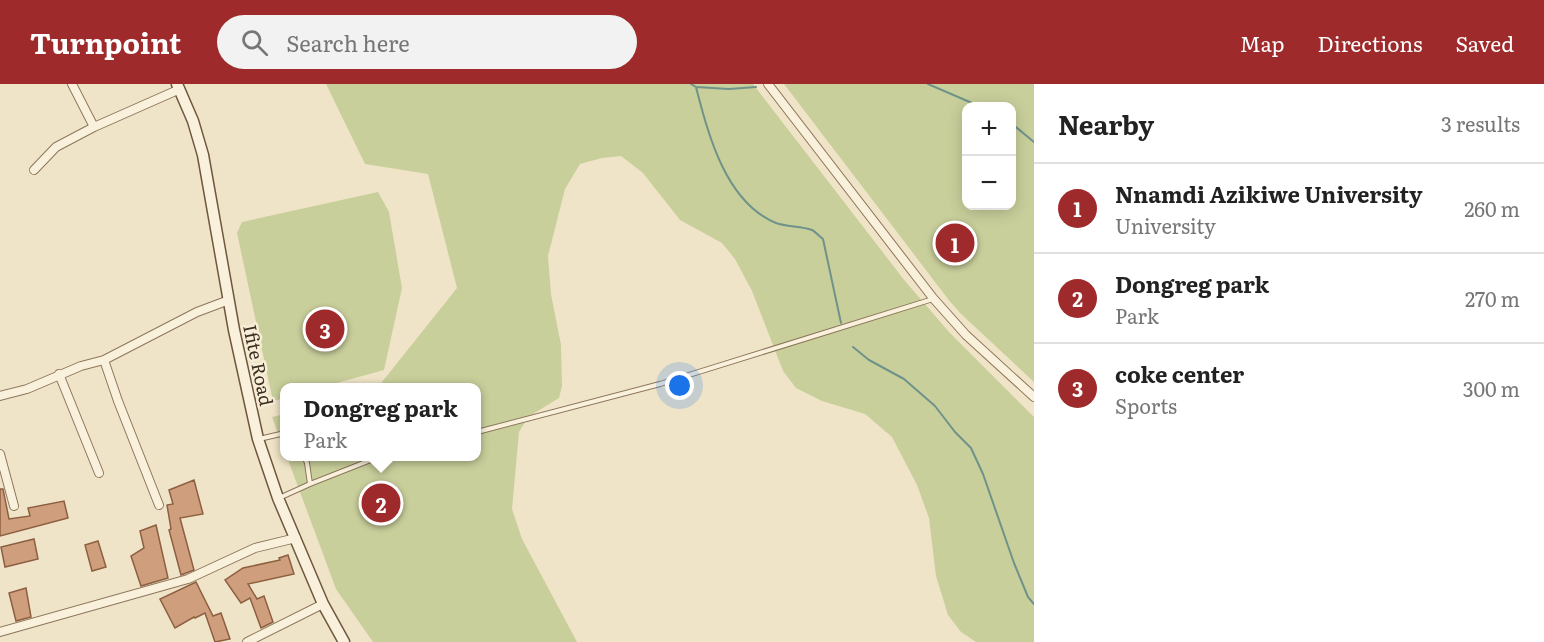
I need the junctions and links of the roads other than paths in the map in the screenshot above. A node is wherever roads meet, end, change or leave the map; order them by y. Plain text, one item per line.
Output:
1 (72, 84) edge
2 (768, 84) edge
3 (178, 86) edge
4 (94, 127) junction
5 (34, 170) dead end
6 (933, 298) junction
7 (229, 300) junction
8 (104, 360) junction
9 (59, 374) junction
10 (0, 396) edge
11 (1034, 397) edge
12 (481, 431) edge
13 (280, 435) edge
14 (258, 439) junction
15 (0, 454) edge
16 (306, 461) edge
17 (368, 461) edge
18 (99, 473) dead end
19 (310, 483) junction
20 (278, 498) junction
21 (159, 505) dead end
22 (14, 506) dead end
23 (296, 538) junction
24 (323, 604) junction
25 (0, 632) edge
26 (247, 642) edge
27 (344, 642) edge

1 - 4 street
2 - 6 street
3 - 4 street
3 - 7 street, Ifite Road
4 - 5 street
6 - 11 street
6 - 12 lane
7 - 8 street
7 - 14 street, Ifite Road
8 - 9 street
8 - 21 street
9 - 10 street
9 - 18 street
13 - 14 lane
14 - 20 street, Ifite Road
15 - 22 street
16 - 19 lane
17 - 19 lane
19 - 20 lane
20 - 23 street, Ifite Road
23 - 24 street, Ifite Road
23 - 25 street
24 - 26 street
24 - 27 street, Ifite Road

